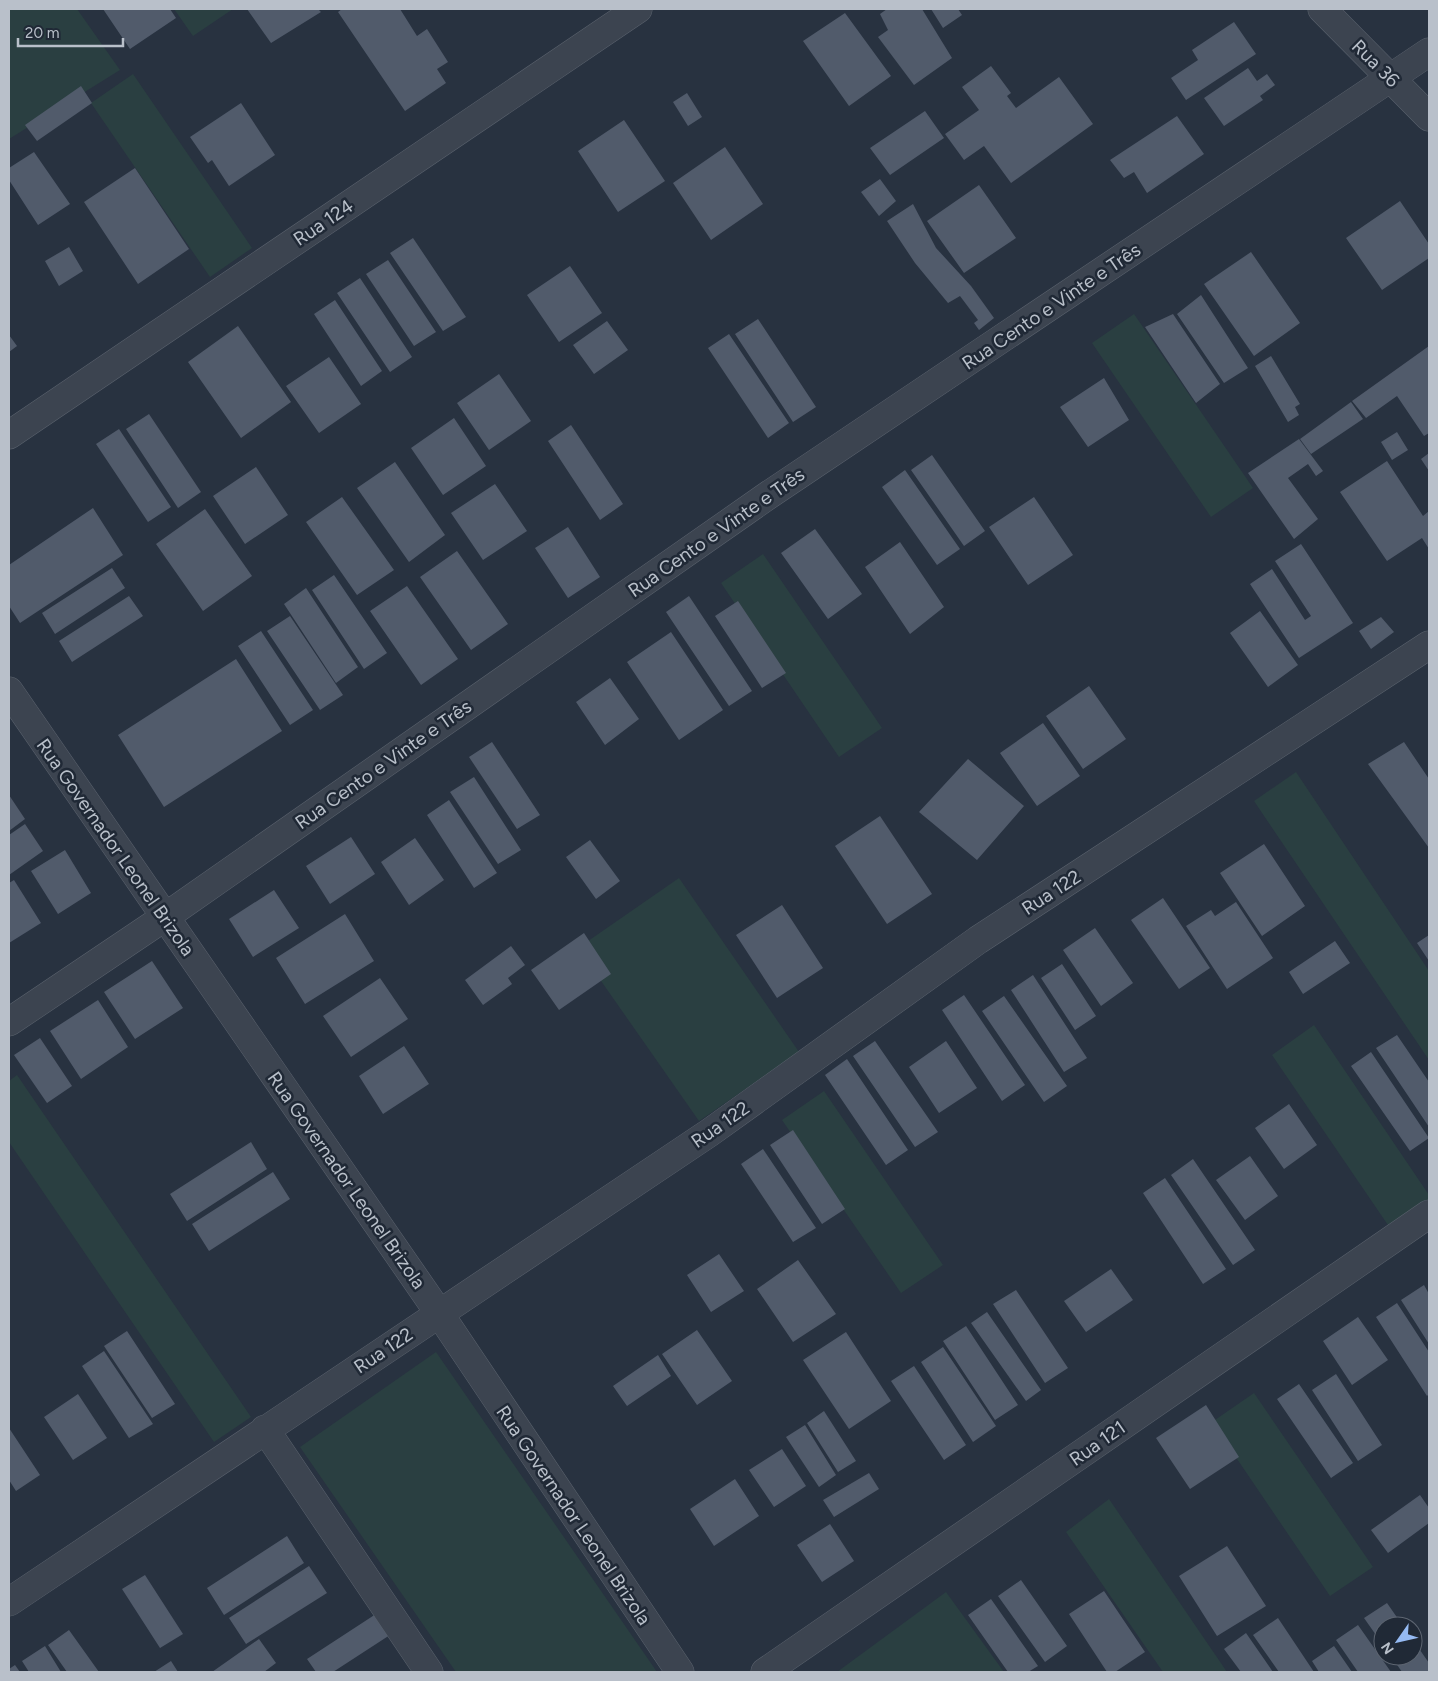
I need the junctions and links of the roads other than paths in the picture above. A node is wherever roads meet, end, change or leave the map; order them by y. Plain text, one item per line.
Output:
1 (638, 9) edge
2 (1322, 9) edge
3 (1429, 52) edge
4 (1392, 79) junction
5 (1429, 117) edge
6 (9, 435) edge
7 (1429, 645) edge
8 (9, 691) edge
9 (165, 917) junction
10 (9, 1022) edge
11 (1429, 1214) edge
12 (439, 1313) junction
13 (265, 1429) junction
14 (9, 1602) edge
15 (429, 1672) edge
16 (680, 1672) edge
17 (765, 1672) edge

1 - 6 street, Rua 124
2 - 4 street, Rua 36
3 - 4 street, Rua Cento e Vinte e Três
4 - 5 street, Rua 36
4 - 9 street, Rua Cento e Vinte e Três
7 - 12 street, Rua 122
8 - 9 street, Rua Governador Leonel Brizola
9 - 10 street, Rua Cento e Vinte e Três
9 - 12 street, Rua Governador Leonel Brizola
11 - 17 street, Rua 121
12 - 13 street, Rua 122
12 - 16 street, Rua Governador Leonel Brizola
13 - 14 street, Rua 122
13 - 15 street

